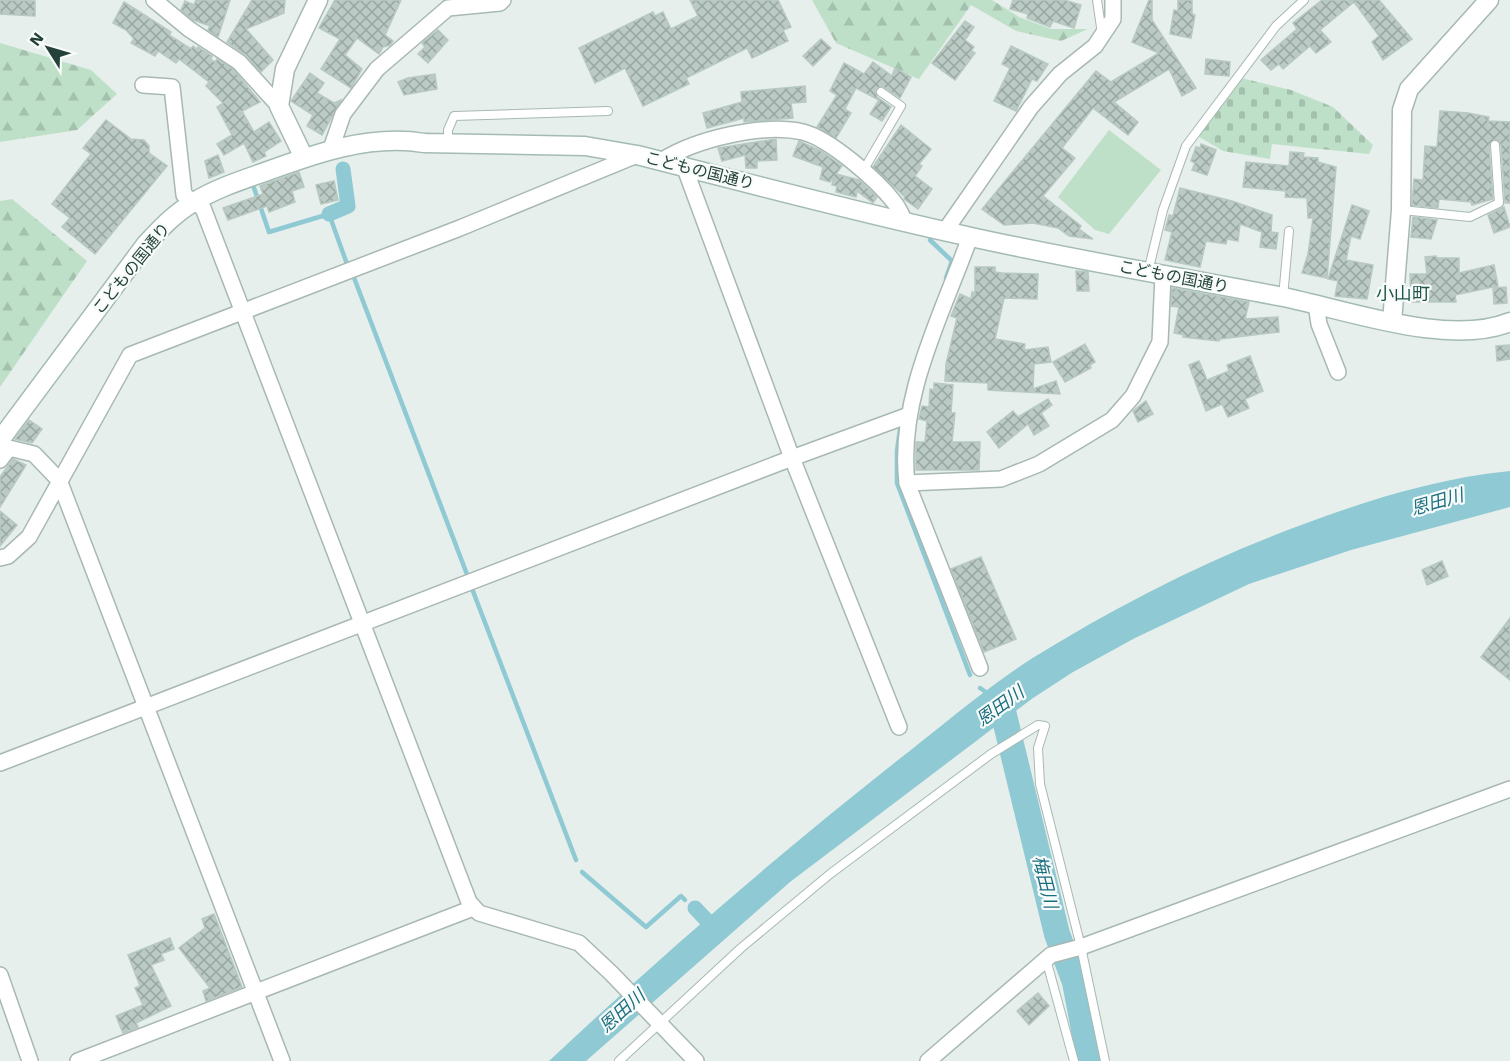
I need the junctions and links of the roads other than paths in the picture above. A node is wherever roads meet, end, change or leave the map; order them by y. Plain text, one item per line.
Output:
1 (318, 0) edge
2 (503, 0) edge
3 (1097, 0) edge
4 (1113, 0) edge
5 (1304, 0) edge
6 (1490, 0) edge
7 (160, 1) edge
8 (1102, 36) junction
9 (143, 86) dead end
10 (881, 92) dead end
11 (279, 106) junction
12 (608, 111) dead end
13 (448, 144) junction
14 (1495, 145) dead end
15 (331, 149) junction
16 (637, 155) junction
17 (304, 158) junction
18 (661, 161) junction
19 (684, 166) junction
20 (863, 171) junction
21 (195, 201) junction
22 (1401, 210) junction
23 (905, 222) junction
24 (945, 231) junction
25 (1289, 231) dead end
26 (970, 237) junction
27 (1156, 273) junction
28 (1283, 297) junction
29 (1316, 304) junction
30 (243, 311) junction
31 (1510, 321) edge
32 (1392, 322) junction
33 (1338, 372) dead end
34 (909, 416) junction
35 (0, 440) edge
36 (792, 458) junction
37 (0, 459) edge
38 (59, 480) junction
39 (907, 483) junction
40 (0, 558) edge
41 (362, 622) junction
42 (980, 668) dead end
43 (146, 706) junction
44 (899, 727) dead end
45 (0, 763) edge
46 (1510, 789) edge
47 (473, 908) junction
48 (1078, 948) junction
49 (1049, 957) junction
50 (0, 975) edge
51 (255, 990) junction
52 (660, 1023) junction
53 (30, 1061) edge
54 (78, 1061) edge
55 (282, 1061) edge
56 (619, 1061) edge
57 (696, 1061) edge
58 (928, 1061) edge
59 (1074, 1061) edge
60 (1105, 1061) edge

1 - 11 main road
2 - 15 street
3 - 8 lane
4 - 8 street
5 - 27 lane
6 - 22 main road
7 - 11 street
8 - 24 street
9 - 21 street
10 - 20 lane
11 - 17 main road
12 - 13 lane
13 - 15 main road, こどもの国通り
13 - 16 main road, こどもの国通り
14 - 22 lane
15 - 17 main road, こどもの国通り
16 - 18 main road, こどもの国通り
16 - 30 street
17 - 21 main road, こどもの国通り
18 - 19 main road, こどもの国通り
18 - 20 street
19 - 23 main road, こどもの国通り
19 - 36 street
20 - 23 street
21 - 30 street
21 - 35 main road, こどもの国通り
22 - 32 main road
23 - 24 main road, こどもの国通り
24 - 26 main road, こどもの国通り
25 - 28 lane
26 - 27 main road, こどもの国通り
26 - 34 street
27 - 28 main road, こどもの国通り
27 - 39 street
28 - 29 main road, こどもの国通り
29 - 32 main road, こどもの国通り
29 - 33 street
30 - 38 street
30 - 41 street
31 - 32 main road, こどもの国通り
34 - 36 street
34 - 39 street
36 - 41 street
36 - 44 street
37 - 38 street
38 - 40 street
38 - 43 street
39 - 42 street
41 - 43 street
41 - 47 street
43 - 45 street
43 - 51 street
46 - 48 street
47 - 51 street
47 - 52 street
48 - 49 street
48 - 52 lane
48 - 60 lane
49 - 58 street
49 - 59 lane
50 - 53 street
51 - 54 street
51 - 55 street
52 - 56 lane
52 - 57 street

